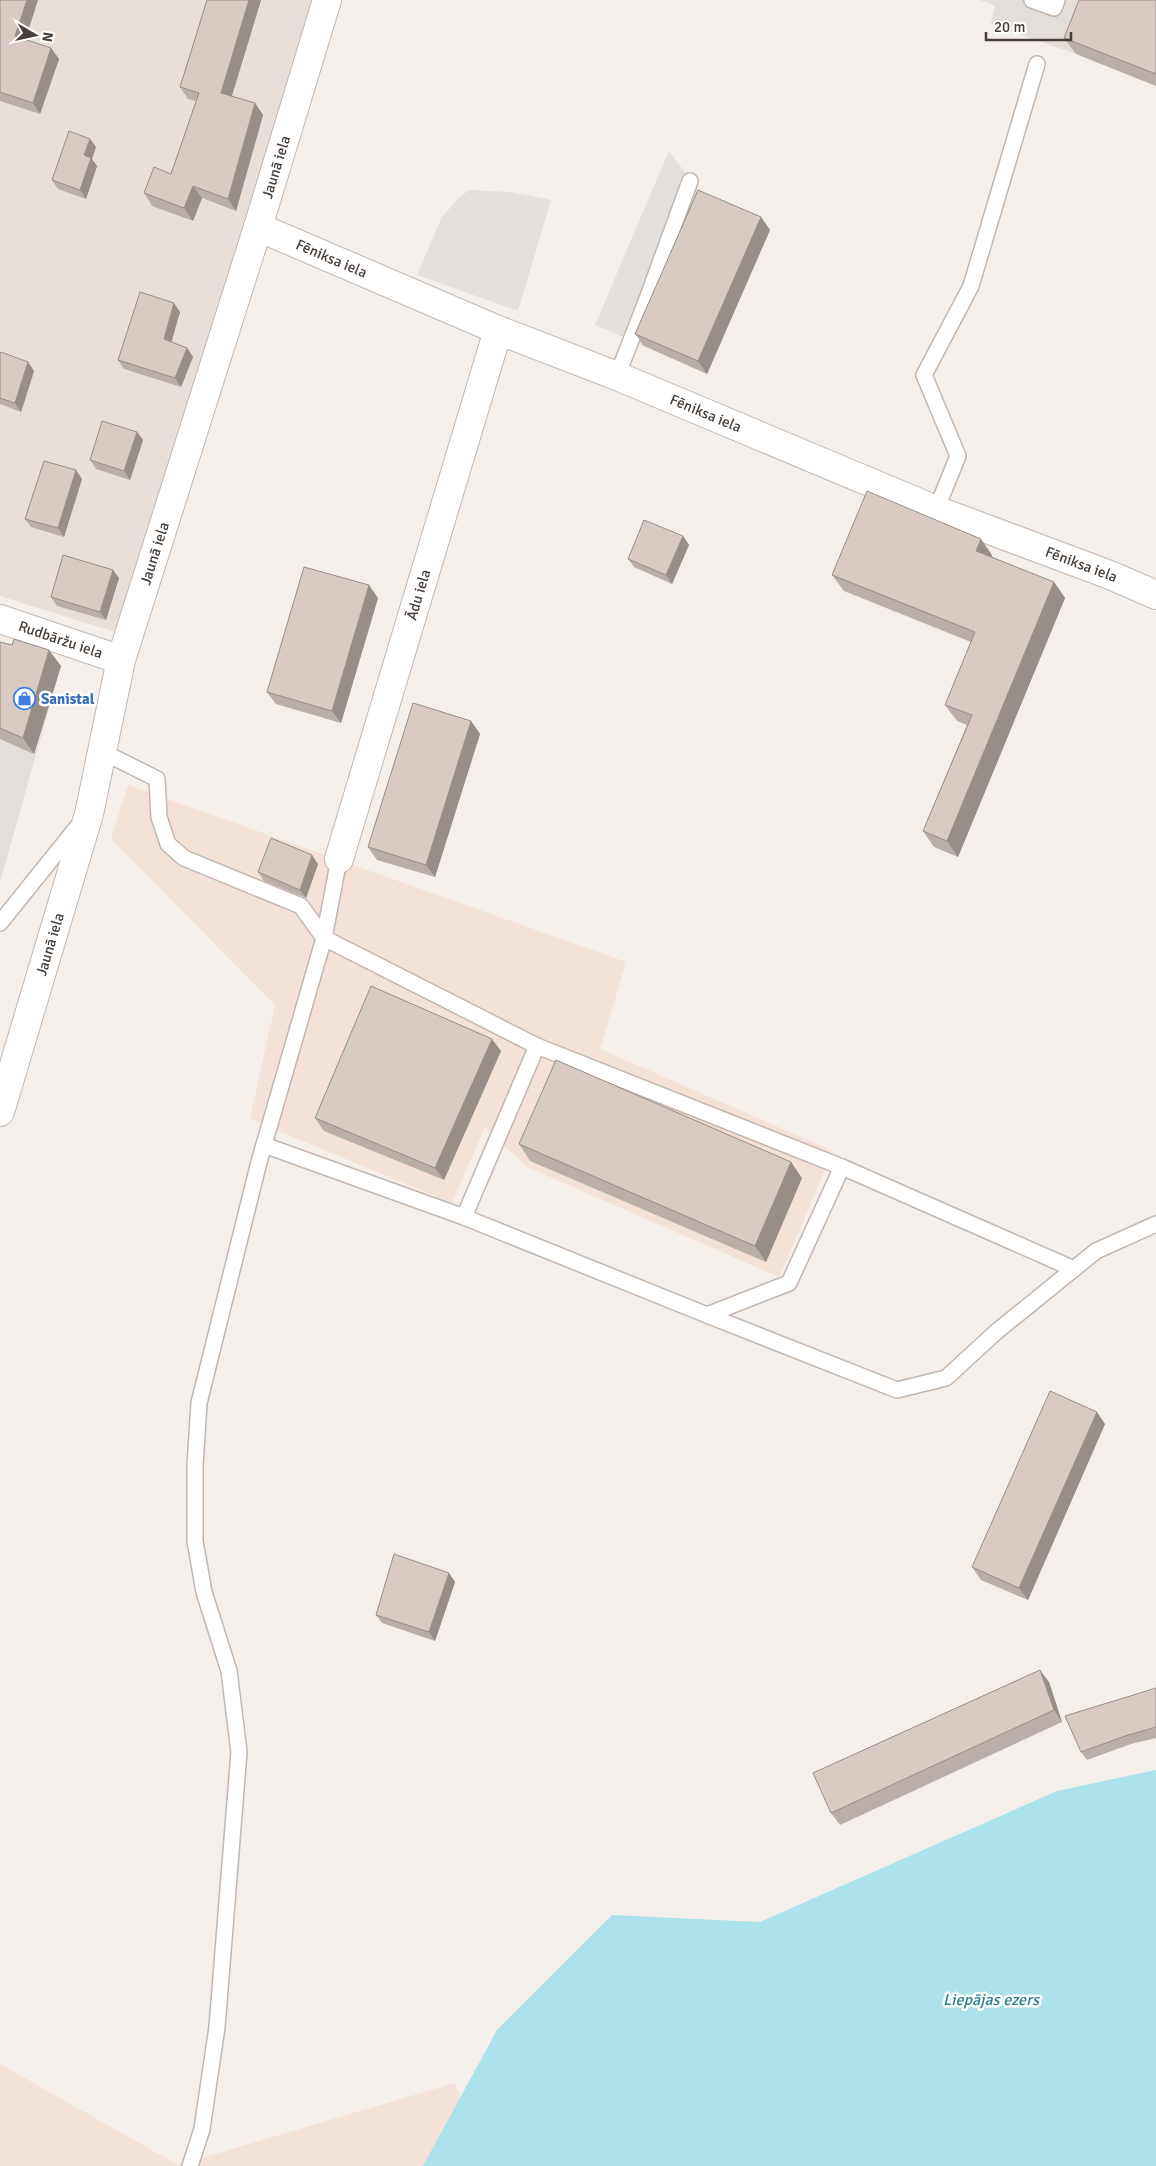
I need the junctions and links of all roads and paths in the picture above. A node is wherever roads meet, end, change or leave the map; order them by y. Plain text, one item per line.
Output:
1 (327, 0) edge
2 (1032, 0) edge
3 (1057, 0) edge
4 (1037, 64) dead end
5 (690, 181) dead end
6 (258, 227) junction
7 (498, 330) junction
8 (616, 376) junction
9 (936, 510) junction
10 (1156, 596) edge
11 (0, 619) edge
12 (122, 660) junction
13 (101, 751) junction
14 (89, 814) junction
15 (339, 859) joint
16 (0, 923) edge
17 (324, 938) junction
18 (537, 1046) junction
19 (0, 1112) edge
20 (264, 1144) junction
21 (842, 1167) junction
22 (464, 1217) junction
23 (1156, 1224) edge
24 (1074, 1269) junction
25 (708, 1315) junction
26 (190, 2166) edge

1 - 6 street, Jaunā iela
2 - 3 lane
4 - 9 lane
5 - 8 lane
6 - 7 street, Fēniksa iela
6 - 12 street, Jaunā iela
7 - 8 street, Fēniksa iela
7 - 15 street, Ādu iela
8 - 9 street, Fēniksa iela
9 - 10 street, Fēniksa iela
11 - 12 street, Rudbāržu iela
12 - 13 street, Jaunā iela
13 - 14 street, Jaunā iela
13 - 17 lane
14 - 16 lane
14 - 19 street, Jaunā iela
15 - 17 lane
17 - 18 lane
17 - 20 lane
18 - 21 lane
18 - 22 lane
20 - 22 lane
20 - 26 lane
21 - 24 lane
21 - 25 lane
22 - 25 lane
23 - 24 lane
24 - 25 lane

